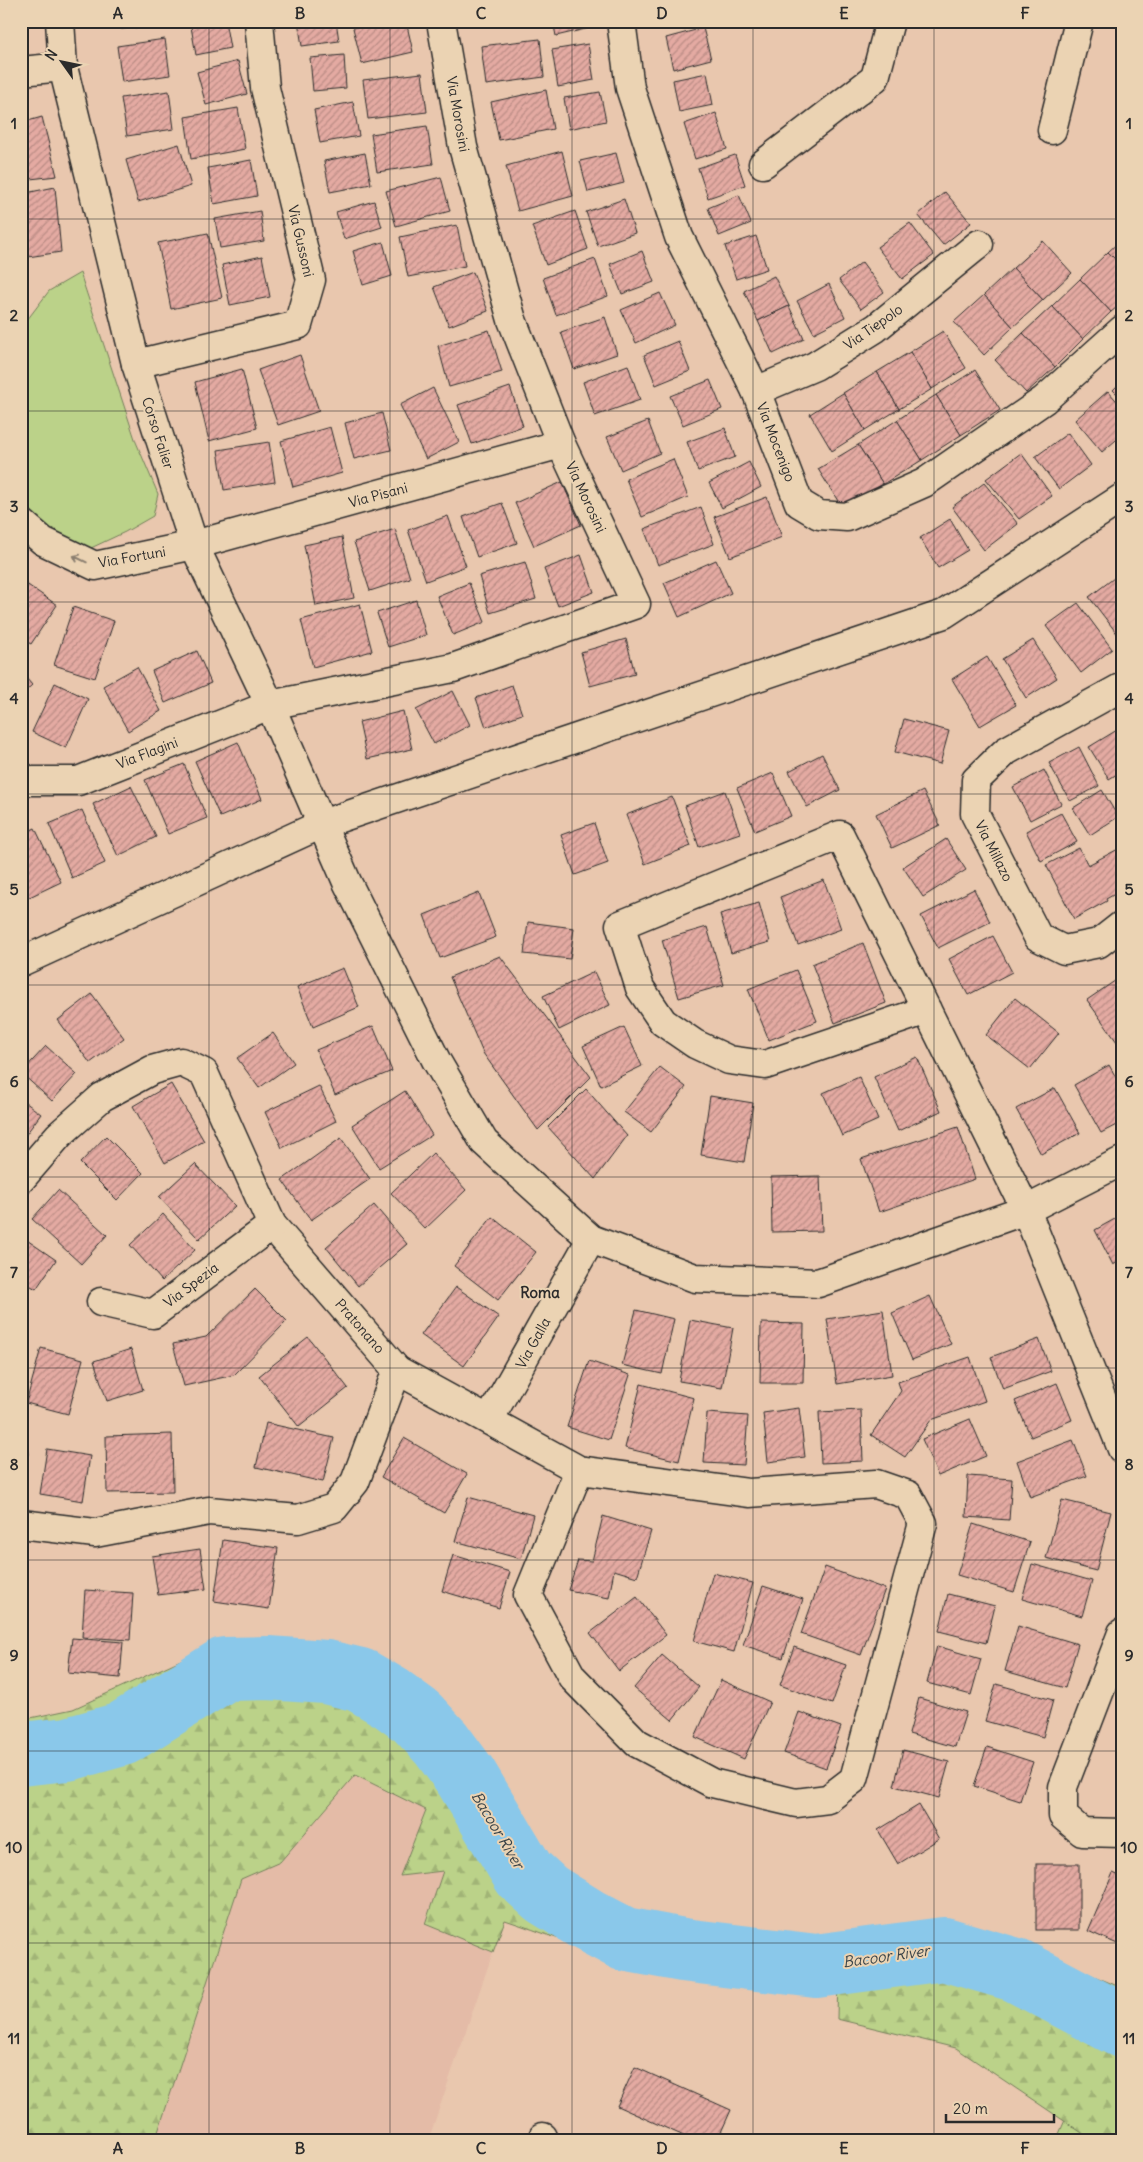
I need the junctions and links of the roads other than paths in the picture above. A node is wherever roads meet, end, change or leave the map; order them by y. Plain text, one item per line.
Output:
1 (60, 21) edge
2 (259, 21) edge
3 (441, 21) edge
4 (622, 21) edge
5 (890, 21) edge
6 (1080, 21) edge
7 (63, 67) junction
8 (21, 71) edge
9 (1052, 130) dead end
10 (764, 164) dead end
11 (979, 244) dead end
12 (1122, 330) edge
13 (136, 364) junction
14 (756, 391) junction
15 (561, 444) junction
16 (1122, 498) edge
17 (21, 522) edge
18 (194, 545) junction
19 (1122, 686) edge
20 (270, 705) junction
21 (21, 776) edge
22 (322, 824) junction
23 (1122, 926) edge
24 (21, 962) edge
25 (927, 1010) junction
26 (1122, 1161) edge
27 (21, 1179) edge
28 (1026, 1210) junction
29 (272, 1225) junction
30 (591, 1239) junction
31 (101, 1302) dead end
32 (397, 1370) junction
33 (489, 1420) junction
34 (1122, 1449) edge
35 (579, 1470) junction
36 (21, 1524) edge
37 (1122, 1634) edge
38 (1122, 1833) edge

1 - 7 street, Corso Falier
2 - 13 street, Via Gussoni
3 - 15 street, Via Morosini
4 - 14 street, Via Mocenigo
5 - 10 street
6 - 9 street
7 - 8 street
7 - 13 street, Corso Falier
11 - 14 street, Via Tiepolo
12 - 14 street, Via Mocenigo
13 - 18 street, Corso Falier
15 - 18 street, Via Pisani
15 - 20 street, Via Morosini
16 - 22 street
18 -> 17 street, Via Fortuni
18 - 20 street, Corso Falier
19 - 23 street, Via Millazo
20 - 21 street, Via Flagini
20 - 22 street, Corso Falier
22 - 24 street
22 - 30 street, Corso Falier
25 - 25 street
25 - 28 street
26 - 28 street
27 - 29 street, Pratonano
28 - 30 street
28 - 34 street
29 - 31 street, Via Spezia
29 - 32 street, Pratonano
30 - 33 street, Via Galla
32 - 33 street
32 - 36 street
33 - 35 street
35 - 35 street
37 - 38 street

